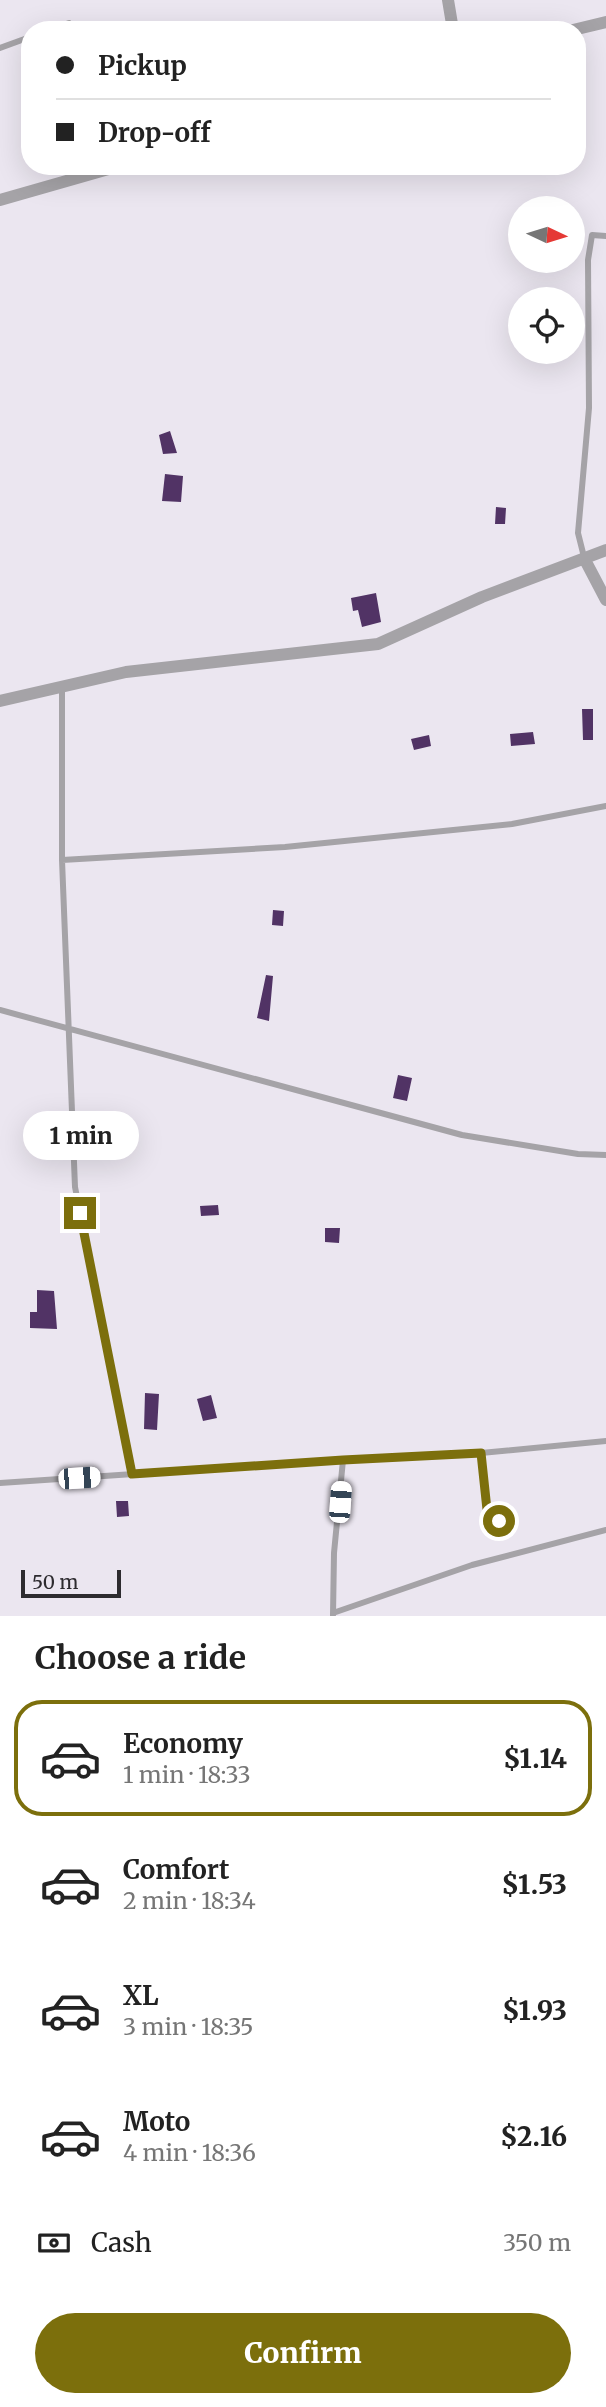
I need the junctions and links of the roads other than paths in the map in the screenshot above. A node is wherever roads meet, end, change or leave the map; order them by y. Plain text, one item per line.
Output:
1 (448, 0) edge
2 (452, 21) edge
3 (606, 22) edge
4 (586, 27) edge
5 (21, 40) edge
6 (0, 48) edge
7 (88, 175) edge
8 (0, 200) edge
9 (606, 236) edge
10 (606, 550) edge
11 (584, 558) junction
12 (606, 600) edge
13 (62, 687) junction
14 (0, 701) edge
15 (606, 806) edge
16 (62, 860) junction
17 (0, 1010) edge
18 (69, 1028) junction
19 (606, 1155) edge
20 (606, 1441) edge
21 (481, 1453) junction
22 (343, 1460) junction
23 (132, 1474) junction
24 (0, 1483) edge
25 (514, 1519) dead end
26 (606, 1530) edge
27 (333, 1614) edge

1 - 2 street
3 - 4 street
5 - 6 lane
7 - 8 street
9 - 11 lane
10 - 11 street
11 - 12 street
11 - 13 street
13 - 14 street
13 - 16 lane
15 - 16 lane
16 - 18 lane
17 - 18 lane
18 - 19 lane
18 - 23 lane
20 - 21 lane
21 - 22 lane
21 - 25 lane
22 - 23 lane
22 - 27 lane
23 - 24 lane
26 - 27 lane

